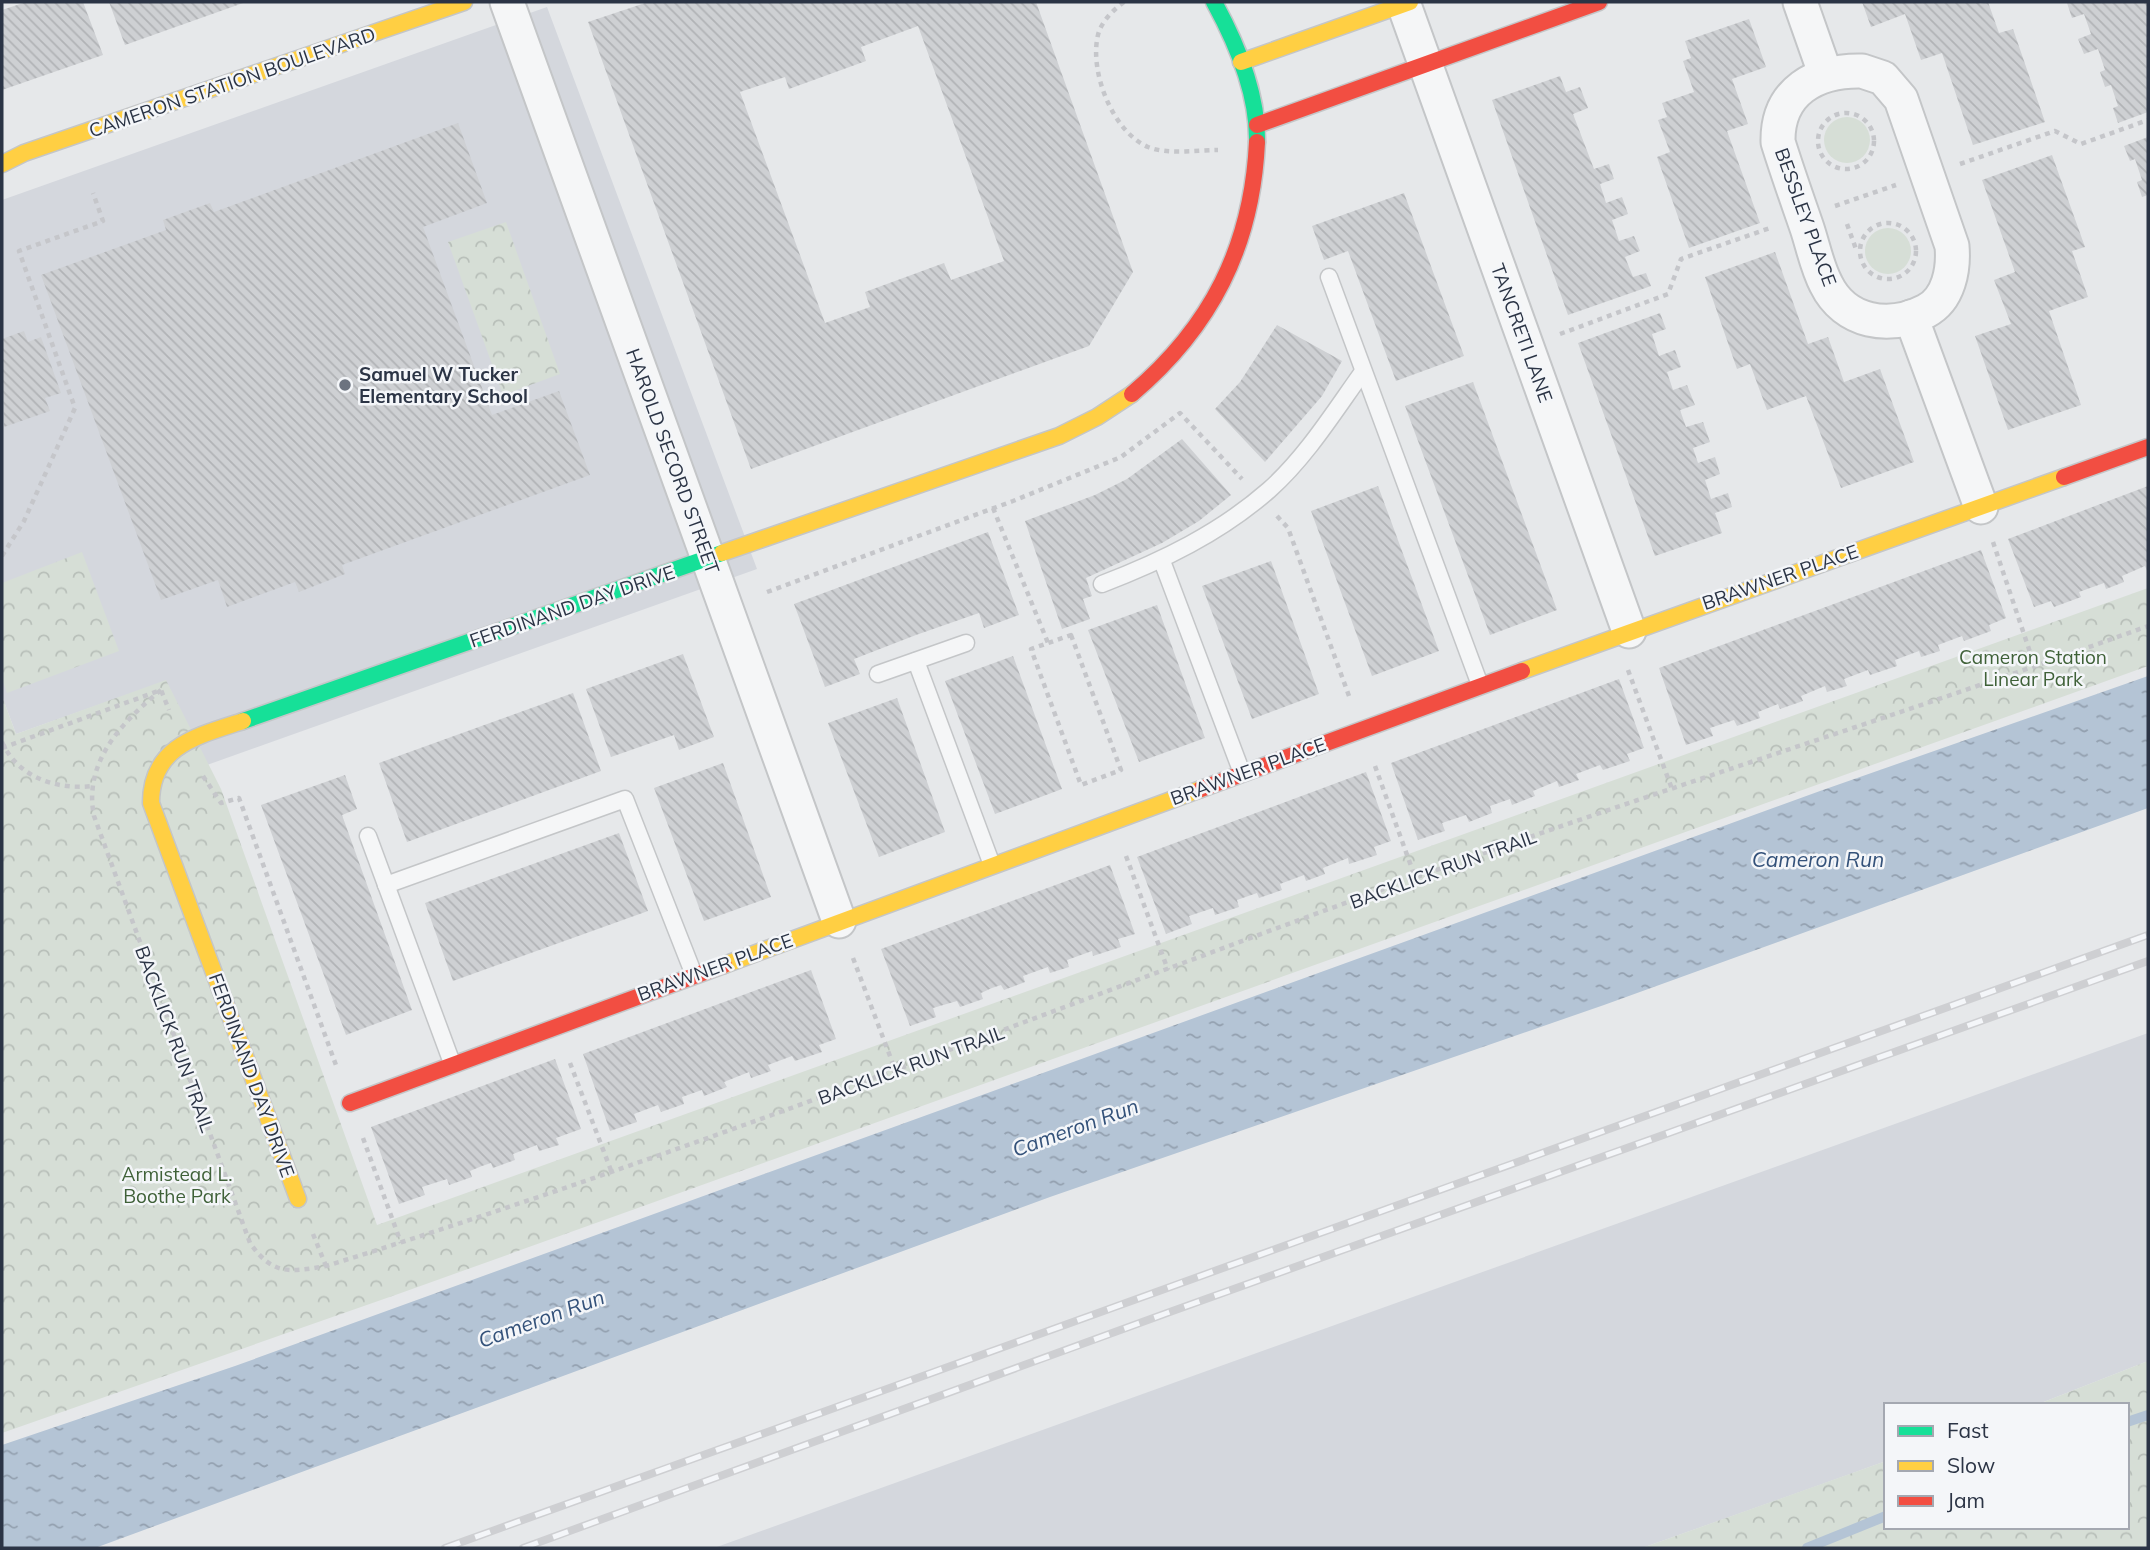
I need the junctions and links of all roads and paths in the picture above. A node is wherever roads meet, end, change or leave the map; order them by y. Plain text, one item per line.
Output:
1 (464, 2) edge
2 (507, 2) edge
3 (1124, 2) edge
4 (1214, 2) edge
5 (1406, 2) edge
6 (1599, 2) edge
7 (1800, 2) edge
8 (1421, 50) junction
9 (1241, 62) junction
10 (1825, 73) junction
11 (1258, 125) junction
12 (1819, 147) joint
13 (1257, 149) junction
14 (2, 164) edge
15 (93, 193) dead end
16 (1878, 224) joint
17 (1329, 278) dead end
18 (1911, 317) junction
19 (1362, 373) junction
20 (2148, 447) edge
21 (1260, 497) junction
22 (1981, 507) junction
23 (993, 508) junction
24 (2, 556) edge
25 (708, 558) junction
26 (1162, 561) junction
27 (1102, 584) dead end
28 (767, 592) dead end
29 (2148, 626) edge
30 (1622, 634) junction
31 (966, 643) dead end
32 (1048, 643) junction
33 (916, 660) junction
34 (2035, 667) junction
35 (878, 674) dead end
36 (1480, 686) junction
37 (161, 690) junction
38 (1361, 730) junction
39 (182, 745) junction
40 (2, 746) edge
41 (1242, 773) junction
42 (1097, 777) junction
43 (93, 786) junction
44 (1672, 789) junction
45 (1113, 821) junction
46 (368, 836) dead end
47 (992, 865) junction
48 (1415, 877) junction
49 (386, 885) junction
50 (839, 921) junction
51 (1168, 970) junction
52 (694, 975) junction
53 (556, 1026) junction
54 (452, 1063) junction
55 (896, 1072) junction
56 (350, 1103) junction
57 (612, 1173) junction
58 (298, 1199) dead end
59 (401, 1243) junction

1 - 14 street, CAMERON STATION BOULEVARD
2 - 25 street, HAROLD SECORD STREET
3 - 13 path
4 - 9 street
5 - 8 street, TANCRETI LANE
5 - 9 street
6 - 8 street
7 - 10 street
8 - 11 street
8 - 30 street, TANCRETI LANE
9 - 11 street
10 - 18 street, BESSLEY PLACE
10 - 18 street, BESSLEY PLACE
11 - 13 street, FERDINAND DAY DRIVE
12 - 12 path
13 - 25 street, FERDINAND DAY DRIVE
15 - 24 path
16 - 16 path
17 - 19 lane
18 - 22 street
19 - 21 lane
19 - 36 lane
20 - 22 street, BRAWNER PLACE
21 - 23 path
21 - 26 lane
21 - 38 path
22 - 30 street, BRAWNER PLACE
22 - 34 path
23 - 28 path
23 - 32 path
25 - 39 street, FERDINAND DAY DRIVE
25 - 50 street, HAROLD SECORD STREET
26 - 27 lane
26 - 41 lane
29 - 34 path, BACKLICK RUN TRAIL
30 - 36 street, BRAWNER PLACE
30 - 44 path
31 - 33 lane
32 - 42 path
32 - 42 path
33 - 35 lane
33 - 47 lane
34 - 44 path, BACKLICK RUN TRAIL
36 - 38 street, BRAWNER PLACE
37 - 39 path
37 - 40 path
37 - 43 path, BACKLICK RUN TRAIL
38 - 41 street, BRAWNER PLACE
38 - 48 path
39 - 56 path
39 - 58 street, FERDINAND DAY DRIVE
40 - 43 path
41 - 45 street, BRAWNER PLACE
42 - 45 path
43 - 59 path, BACKLICK RUN TRAIL
44 - 48 path, BACKLICK RUN TRAIL
45 - 47 street, BRAWNER PLACE
45 - 51 path
46 - 49 lane
47 - 50 street, BRAWNER PLACE
48 - 51 path, BACKLICK RUN TRAIL
49 - 52 lane
49 - 54 lane
50 - 52 street, BRAWNER PLACE
50 - 55 path
51 - 55 path, BACKLICK RUN TRAIL
52 - 53 street, BRAWNER PLACE
53 - 54 street, BRAWNER PLACE
53 - 57 path
54 - 56 street, BRAWNER PLACE
55 - 57 path, BACKLICK RUN TRAIL
56 - 59 path
57 - 59 path, BACKLICK RUN TRAIL

